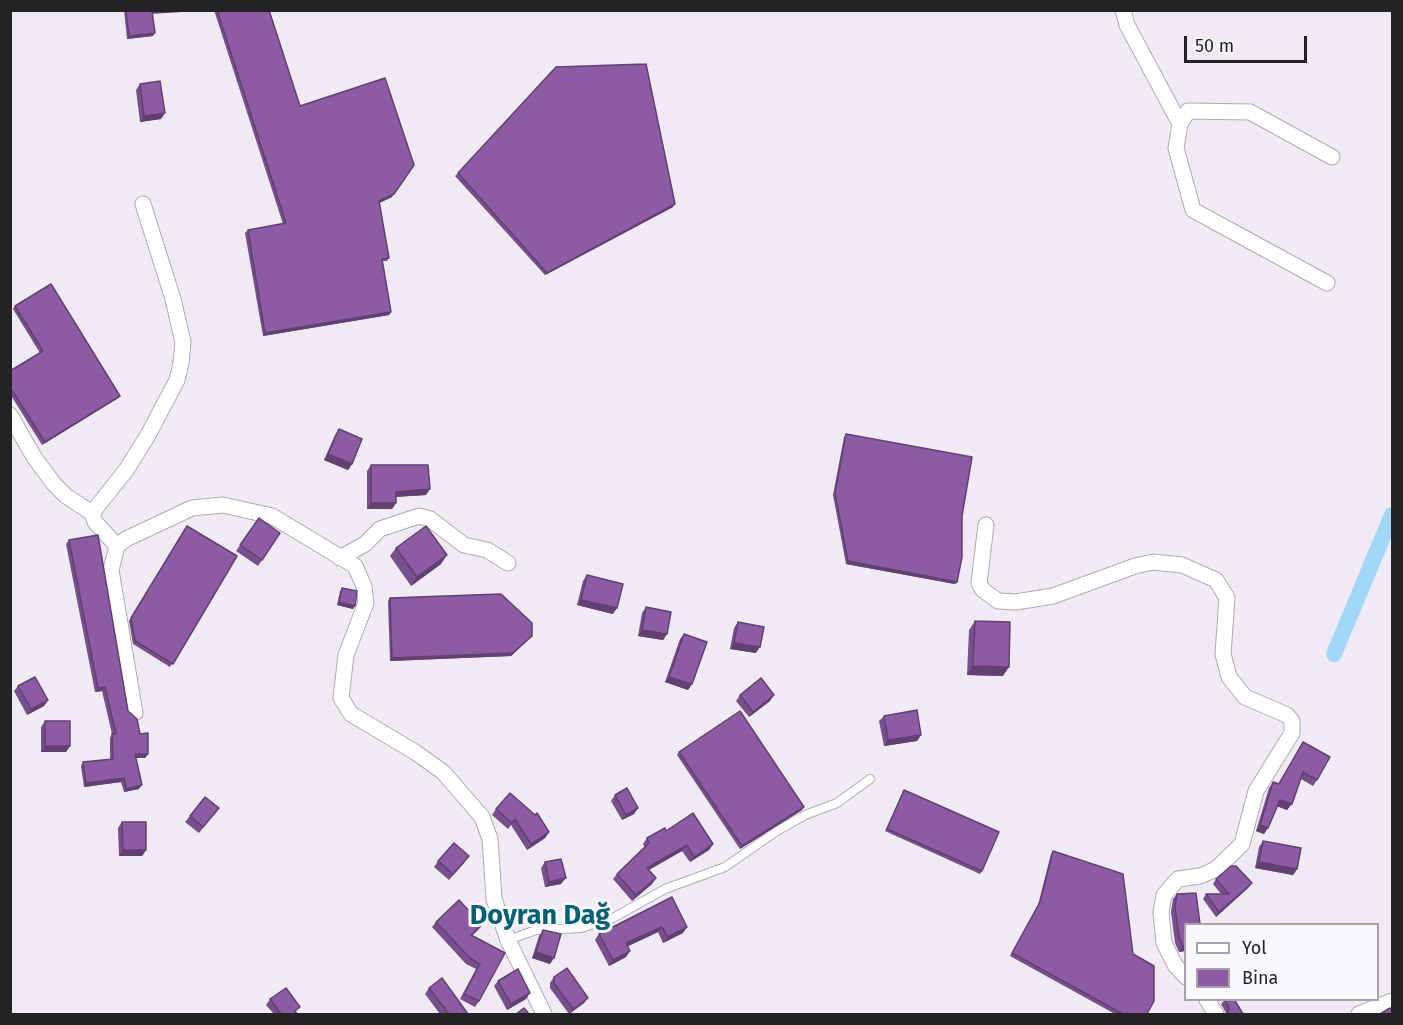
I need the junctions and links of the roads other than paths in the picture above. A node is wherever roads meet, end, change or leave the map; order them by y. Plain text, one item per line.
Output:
1 (1124, 10) edge
2 (1180, 124) junction
3 (1332, 157) dead end
4 (143, 204) dead end
5 (1327, 283) dead end
6 (10, 415) edge
7 (92, 513) junction
8 (986, 525) dead end
9 (117, 546) junction
10 (340, 558) junction
11 (508, 563) dead end
12 (135, 713) dead end
13 (870, 779) dead end
14 (508, 940) junction
15 (1184, 976) edge
16 (1208, 1001) edge
17 (1392, 1001) edge
18 (544, 1014) edge
19 (1216, 1014) edge
20 (1359, 1014) edge

1 - 2 street
2 - 3 street
2 - 5 street
4 - 7 street
6 - 7 street
7 - 9 street
8 - 15 street
9 - 10 street
9 - 12 street
10 - 11 street
10 - 14 street
13 - 14 lane
14 - 18 street
16 - 19 street
17 - 20 street

